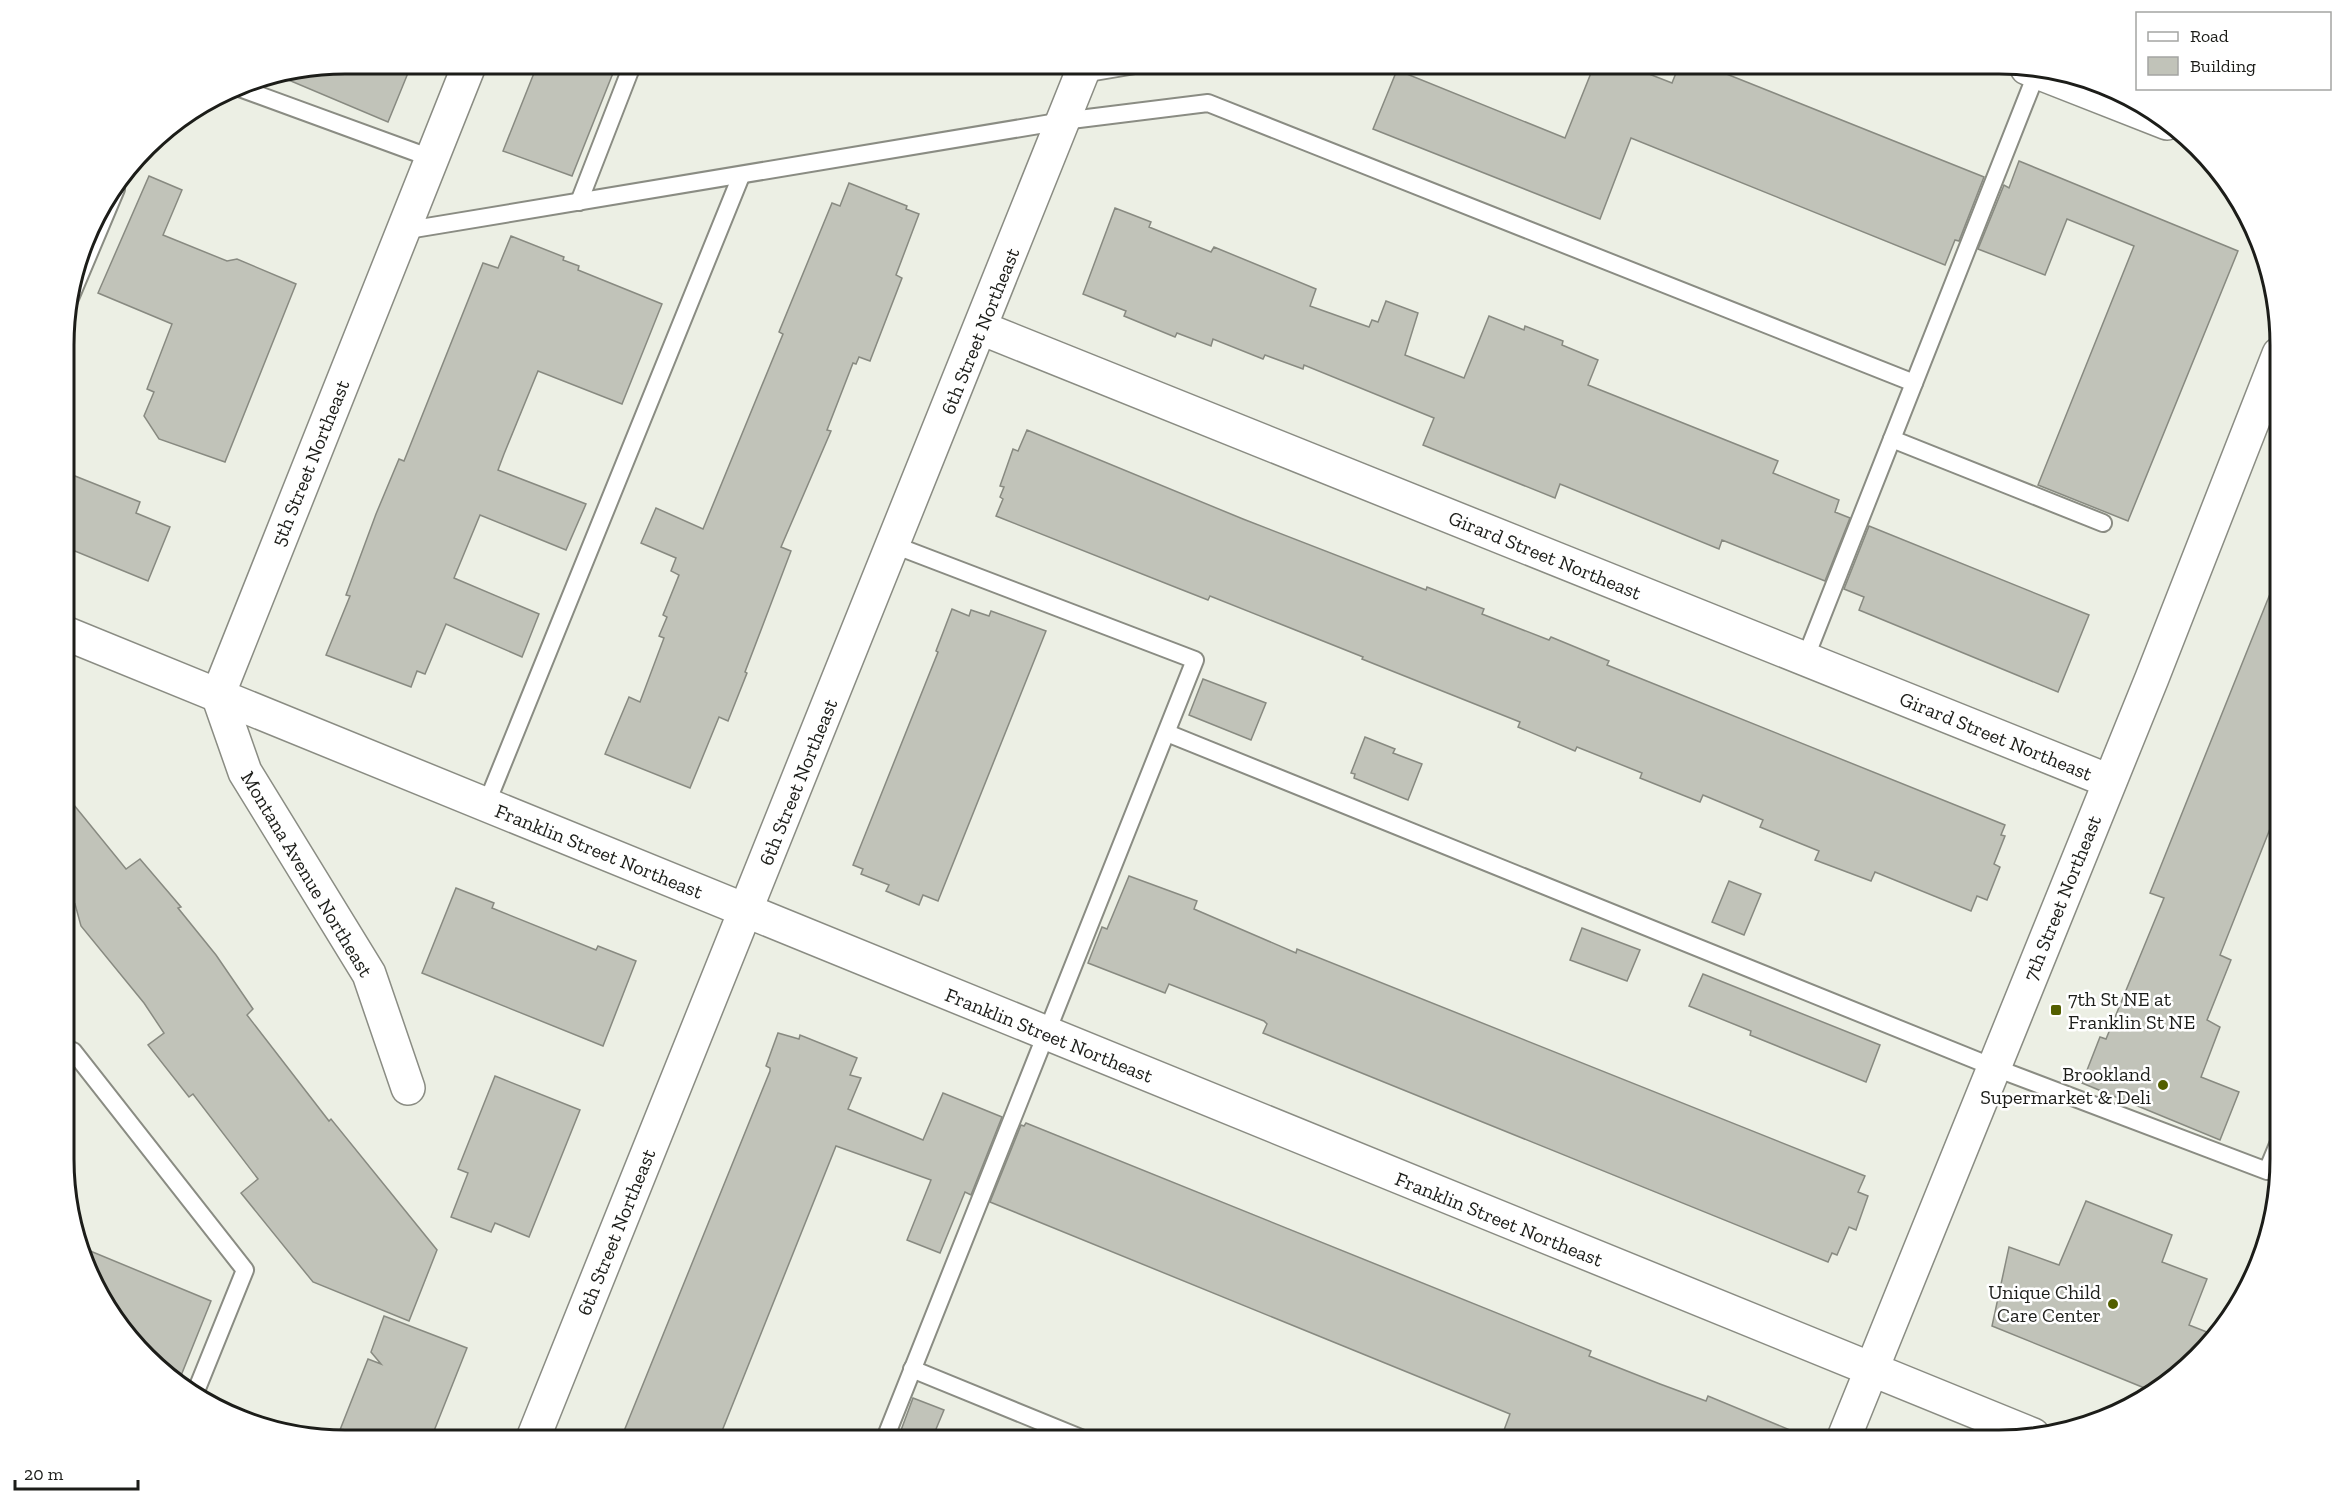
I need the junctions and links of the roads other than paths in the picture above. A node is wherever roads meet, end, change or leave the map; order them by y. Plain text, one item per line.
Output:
1 (465, 74) edge
2 (629, 74) edge
3 (1082, 74) edge
4 (2030, 76) edge
5 (2061, 81) edge
6 (249, 91) edge
7 (2134, 110) edge
8 (1063, 122) junction
9 (431, 158) junction
10 (741, 176) junction
11 (579, 202) junction
12 (402, 231) junction
13 (981, 328) junction
14 (2270, 377) edge
15 (1914, 383) junction
16 (1892, 439) junction
17 (2103, 524) dead end
18 (894, 545) junction
19 (74, 637) edge
20 (1805, 659) junction
21 (218, 695) junction
22 (1167, 733) junction
23 (2109, 781) junction
24 (486, 805) junction
25 (746, 911) junction
26 (1047, 1035) junction
27 (74, 1052) edge
28 (1993, 1067) junction
29 (408, 1088) dead end
30 (2270, 1164) edge
31 (912, 1369) junction
32 (1871, 1371) junction
33 (198, 1387) edge
34 (536, 1430) edge
35 (888, 1430) edge
36 (1061, 1430) edge
37 (1847, 1430) edge
38 (2019, 1430) edge

1 - 9 street, 5th Street Northeast
2 - 11 lane
3 - 8 street, 6th Street Northeast
4 - 15 lane
5 - 7 street
6 - 9 lane
8 - 10 lane
8 - 13 street, 6th Street Northeast
8 - 15 lane
9 - 12 street, 5th Street Northeast
10 - 11 lane
10 - 24 lane
11 - 12 lane
12 - 21 street, 5th Street Northeast
13 - 18 street, 6th Street Northeast
13 - 20 street, Girard Street Northeast
14 - 23 street, 7th Street Northeast
15 - 16 lane
16 - 17 lane
16 - 20 lane
18 - 22 lane
18 - 25 street, 6th Street Northeast
19 - 21 street, Franklin Street Northeast
20 - 23 street, Girard Street Northeast
21 - 24 street, Franklin Street Northeast
21 - 29 street, Montana Avenue Northeast
22 - 26 lane
22 - 28 lane
23 - 28 street, 7th Street Northeast
24 - 25 street, Franklin Street Northeast
25 - 26 street, Franklin Street Northeast
25 - 34 street, 6th Street Northeast
26 - 31 lane
26 - 32 street, Franklin Street Northeast
27 - 33 lane
28 - 30 lane
28 - 32 street, 7th Street Northeast
31 - 35 lane
31 - 36 lane
32 - 37 street, 7th Street Northeast
32 - 38 street, Franklin Street Northeast

